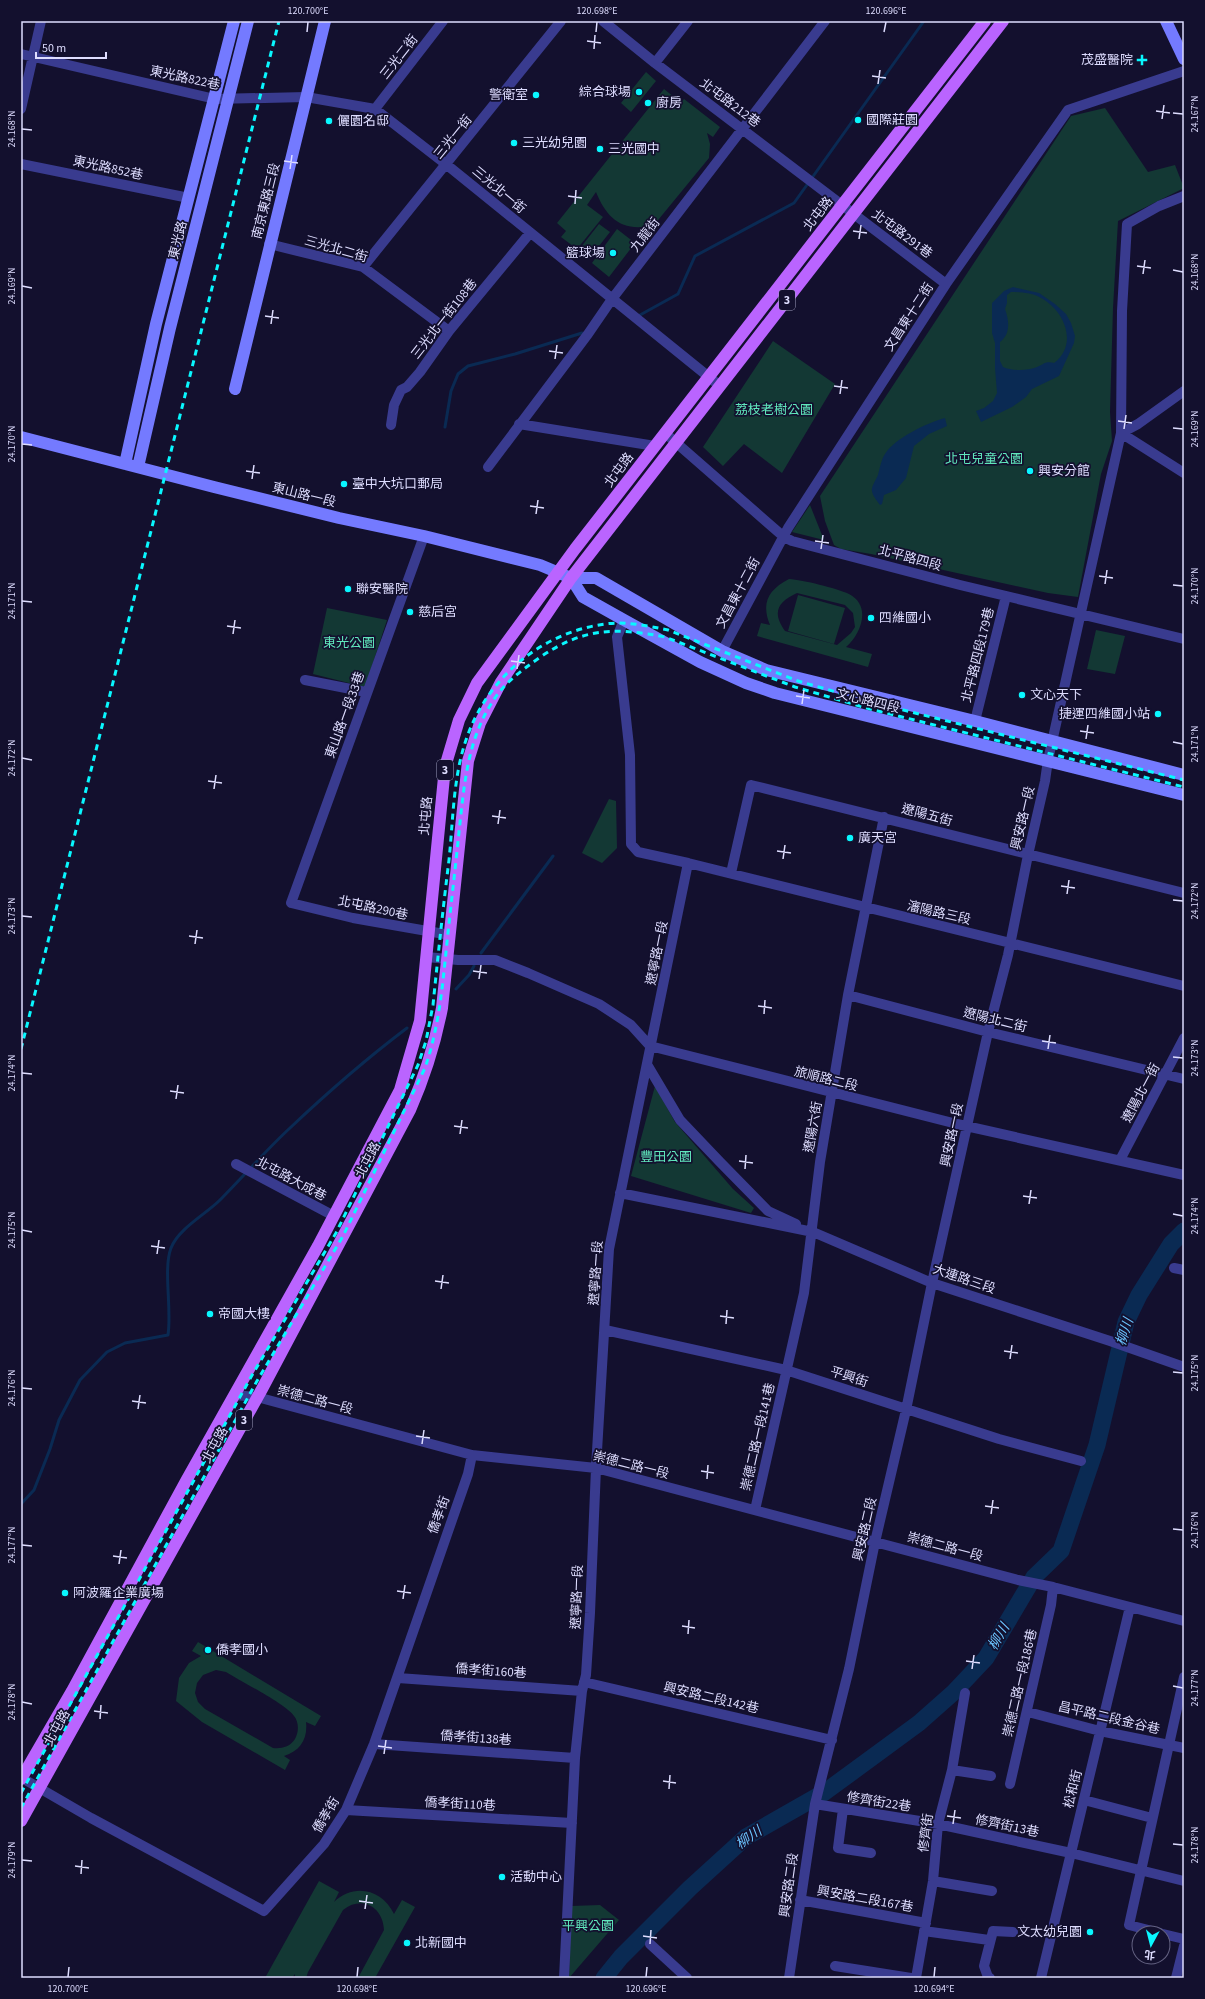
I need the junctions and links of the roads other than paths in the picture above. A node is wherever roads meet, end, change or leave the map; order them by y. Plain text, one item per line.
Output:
1 (41, 21) edge
2 (234, 21) edge
3 (248, 21) edge
4 (325, 21) edge
5 (443, 21) edge
6 (561, 21) edge
7 (603, 21) edge
8 (688, 21) edge
9 (825, 21) edge
10 (985, 21) edge
11 (1003, 21) edge
12 (1166, 21) edge
13 (21, 54) edge
14 (33, 56) junction
15 (1184, 59) edge
16 (655, 63) junction
17 (1184, 71) edge
18 (306, 97) junction
19 (215, 98) junction
20 (228, 99) junction
21 (21, 109) edge
22 (375, 109) junction
23 (744, 129) junction
24 (21, 164) edge
25 (447, 164) junction
26 (1184, 196) edge
27 (189, 198) junction
28 (842, 205) junction
29 (854, 214) junction
30 (530, 233) junction
31 (269, 244) junction
32 (363, 267) junction
33 (946, 284) junction
34 (612, 298) junction
35 (449, 331) junction
36 (709, 377) junction
37 (720, 386) junction
38 (235, 389) dead end
39 (1184, 391) edge
40 (519, 424) junction
41 (391, 425) dead end
42 (665, 433) junction
43 (1121, 434) junction
44 (21, 436) edge
45 (676, 442) junction
46 (655, 446) junction
47 (125, 464) junction
48 (138, 467) junction
49 (488, 467) dead end
50 (1184, 474) edge
51 (424, 536) junction
52 (784, 537) junction
53 (558, 571) junction
54 (571, 578) junction
55 (1006, 596) junction
56 (1079, 614) junction
57 (624, 620) junction
58 (1184, 639) edge
59 (722, 651) junction
60 (305, 680) dead end
61 (366, 692) junction
62 (975, 721) junction
63 (1052, 741) junction
64 (1048, 760) junction
65 (1184, 775) edge
66 (1184, 795) edge
67 (884, 817) junction
68 (1028, 855) junction
69 (688, 863) junction
70 (731, 873) junction
71 (1184, 893) edge
72 (291, 903) joint
73 (866, 909) junction
74 (429, 932) junction
75 (450, 934) junction
76 (1011, 943) junction
77 (427, 957) junction
78 (447, 958) junction
79 (1184, 986) edge
80 (848, 996) junction
81 (988, 1032) junction
82 (1184, 1038) edge
83 (650, 1046) junction
84 (648, 1066) junction
85 (1166, 1074) junction
86 (1184, 1079) edge
87 (832, 1094) junction
88 (967, 1127) junction
89 (1120, 1160) junction
90 (238, 1166) dead end
91 (1184, 1175) edge
92 (620, 1193) junction
93 (334, 1216) junction
94 (813, 1232) junction
95 (932, 1283) junction
96 (605, 1330) junction
97 (1184, 1368) edge
98 (786, 1370) junction
99 (235, 1395) junction
100 (257, 1397) junction
101 (906, 1410) junction
102 (472, 1455) junction
103 (1081, 1461) dead end
104 (596, 1468) junction
105 (755, 1510) junction
106 (875, 1542) junction
107 (1048, 1586) junction
108 (1130, 1607) junction
109 (1184, 1621) edge
110 (1184, 1677) edge
111 (398, 1678) junction
112 (583, 1686) junction
113 (965, 1693) dead end
114 (1028, 1712) junction
115 (1100, 1731) junction
116 (832, 1740) junction
117 (374, 1744) junction
118 (1170, 1745) junction
119 (1184, 1748) edge
120 (575, 1758) junction
121 (952, 1770) junction
122 (991, 1776) dead end
123 (21, 1779) edge
124 (1010, 1784) dead end
125 (39, 1788) junction
126 (816, 1800) junction
127 (1084, 1800) junction
128 (843, 1809) junction
129 (346, 1810) junction
130 (1152, 1818) junction
131 (21, 1821) edge
132 (572, 1823) junction
133 (938, 1824) junction
134 (871, 1853) dead end
135 (1071, 1853) junction
136 (1140, 1870) junction
137 (933, 1881) junction
138 (1184, 1881) edge
139 (992, 1891) dead end
140 (800, 1900) junction
141 (1131, 1926) edge
142 (925, 1927) junction
143 (1013, 1932) dead end
144 (1171, 1936) edge
145 (1184, 1939) edge
146 (989, 1940) junction
147 (650, 1944) dead end
148 (1184, 1946) edge
149 (834, 1966) dead end
150 (564, 1978) edge
151 (688, 1978) edge
152 (789, 1978) edge
153 (911, 1978) edge
154 (916, 1978) edge
155 (990, 1978) edge
156 (1041, 1978) edge
157 (1176, 1978) edge

1 - 14 street
2 - 19 main road, 東光路
3 - 20 main road, 東光路
4 - 18 main road, 南京東路三段
5 - 22 street, 三光二街
6 - 25 street, 三光一街
7 - 16 street, 北屯路212巷
8 - 16 street
9 - 23 street, 九龍街
10 - 28 main road, 北屯路 / 3
11 - 29 main road, 3
12 - 15 main road
13 - 14 street, 東光路822巷
14 - 19 street, 東光路822巷
14 - 21 street
16 - 23 street, 北屯路212巷
17 - 33 street, 文昌東十二街
18 - 20 street, 三光北一街
18 - 22 street, 三光北一街
18 - 31 main road, 南京東路三段
19 - 20 street, 東光路822巷
19 - 27 main road, 東光路
20 - 48 main road, 東光路
22 - 25 street, 三光北一街
23 - 28 street, 北屯路212巷
23 - 34 street, 九龍街
24 - 27 street, 東光路852巷
25 - 30 street, 三光北一街
25 - 32 street, 三光一街
26 - 43 street, 興安路一段
27 - 47 main road, 東光路
28 - 29 street, 北屯路291巷
28 - 36 main road, 北屯路 / 3
29 - 33 street, 北屯路291巷
29 - 37 main road, 3
30 - 34 street, 三光北一街
30 - 35 street, 三光北一街108巷
31 - 32 street, 三光北二街
31 - 38 main road, 南京東路三段
32 - 35 street, 三光北二街
33 - 52 street, 文昌東十二街
34 - 36 street, 三光北一街
34 - 40 street, 九龍街
35 - 41 street, 三光北一街108巷
36 - 37 street, 三光北一街
36 - 42 main road, 北屯路 / 3
37 - 45 main road, 3
39 - 43 street
40 - 46 street
40 - 49 street, 九龍街
42 - 45 street, 北平路四段
42 - 46 main road, 北屯路 / 3
43 - 50 street
43 - 56 street, 興安路一段
44 - 47 main road, 東山路一段
45 - 52 street, 北平路四段
45 - 54 main road, 3
46 - 53 main road, 北屯路 / 3
47 - 48 main road, 東山路一段
48 - 51 main road, 東山路一段
51 - 53 main road, 東山路一段
51 - 61 street, 東山路一段33巷
52 - 55 street, 北平路四段
52 - 59 street, 文昌東十二街
53 - 54 main road, 文心路四段
53 - 74 main road, 北屯路 / 3
54 - 57 main road, 文心路四段
54 - 59 main road, 文心路四段
54 - 75 main road, 3
55 - 56 street, 北平路四段
55 - 62 street, 北平路四段179巷
56 - 58 street, 北平路四段
56 - 63 street, 興安路一段
57 - 64 main road, 文心路四段
57 - 69 street
59 - 62 main road, 文心路四段
60 - 61 street
61 - 72 street, 東山路一段33巷
62 - 63 main road, 文心路四段
63 - 64 street, 興安路一段
63 - 65 main road, 文心路四段
64 - 66 main road, 文心路四段
64 - 68 street, 興安路一段
67 - 68 street, 遼陽五街
67 - 70 street, 遼陽五街
67 - 73 street, 遼陽六街
68 - 71 street, 遼陽五街
68 - 76 street, 興安路一段
69 - 70 street, 瀋陽路三段
69 - 83 street, 遼寧路一段
70 - 73 street, 瀋陽路三段
72 - 74 street, 北屯路290巷
73 - 76 street, 瀋陽路三段
73 - 80 street, 遼陽六街
74 - 75 street, 北屯路290巷
74 - 77 main road, 北屯路 / 3
75 - 78 main road, 3
76 - 79 street, 瀋陽路三段
76 - 81 street, 興安路一段
77 - 78 street
77 - 93 main road, 北屯路 / 3
78 - 83 street
78 - 100 main road, 北屯路 / 3
80 - 81 street, 遼陽北二街
80 - 87 street, 遼陽六街
81 - 85 street, 遼陽北二街
81 - 88 street, 興安路一段
82 - 85 street, 遼陽北一街
83 - 84 street, 遼寧路一段
83 - 87 street, 旅順路二段
84 - 92 street, 遼寧路一段
84 - 94 street, 大連路三段
85 - 86 street, 遼陽北二街
85 - 89 street, 遼陽北一街
87 - 88 street, 旅順路二段
87 - 94 street, 遼陽六街
88 - 89 street, 旅順路二段
88 - 95 street, 興安路一段
89 - 91 street, 旅順路二段
90 - 93 street, 北屯路大成巷
92 - 94 street, 大連路三段
92 - 96 street, 遼寧路一段
93 - 99 main road, 北屯路 / 3
94 - 95 street, 大連路三段
94 - 98 street, 遼陽六街
95 - 97 street, 大連路三段
95 - 101 street, 興安路二段
96 - 98 street, 平興街
96 - 104 street, 遼寧路一段
98 - 101 street, 平興街
98 - 105 street, 崇德二路一段141巷
99 - 100 street, 崇德二路一段
99 - 123 main road, 北屯路 / 3
100 - 102 street, 崇德二路一段
100 - 125 main road, 北屯路 / 3
101 - 103 street, 平興街
101 - 106 street, 興安路二段
102 - 104 street, 崇德二路一段
102 - 111 street, 僑孝街
104 - 105 street, 崇德二路一段
104 - 112 street, 遼寧路一段
105 - 106 street, 崇德二路一段
106 - 107 street, 崇德二路一段
106 - 116 street, 興安路二段
107 - 108 street
107 - 114 street, 崇德二路一段186巷
108 - 109 street
108 - 115 street, 松和街
110 - 118 street
111 - 112 street, 僑孝街160巷
111 - 117 street, 僑孝街
112 - 116 street, 興安路二段142巷
112 - 120 street, 遼寧路一段
113 - 121 street, 修齊街
114 - 115 street, 昌平路二段金谷巷
114 - 124 street, 崇德二路一段186巷
115 - 118 street, 昌平路二段金谷巷
115 - 127 street, 松和街
116 - 126 street, 興安路二段
117 - 120 street, 僑孝街138巷
117 - 129 street, 僑孝街
118 - 119 street, 昌平路二段金谷巷
118 - 130 street
120 - 132 street, 遼寧路一段
121 - 122 street
121 - 133 street, 修齊街
123 - 125 street, 僑孝街
125 - 129 street, 僑孝街
125 - 131 main road, 北屯路 / 3
126 - 128 street, 修齊街22巷
126 - 140 street, 興安路二段
127 - 130 street
127 - 135 street, 松和街
128 - 133 street, 修齊街22巷
128 - 134 street
129 - 132 street, 僑孝街110巷
130 - 136 street
132 - 150 street, 遼寧路一段
133 - 135 street, 修齊街13巷
133 - 137 street, 修齊街
135 - 136 street, 修齊街13巷
135 - 156 street, 松和街
136 - 138 street, 修齊街13巷
136 - 141 street
137 - 139 street
137 - 142 street, 修齊街
140 - 142 street, 興安路二段167巷
140 - 152 street, 興安路二段
142 - 146 street, 興安路二段167巷
142 - 154 street, 修齊街
143 - 146 street
144 - 145 street
146 - 155 street
147 - 151 street
148 - 157 street
149 - 153 street

